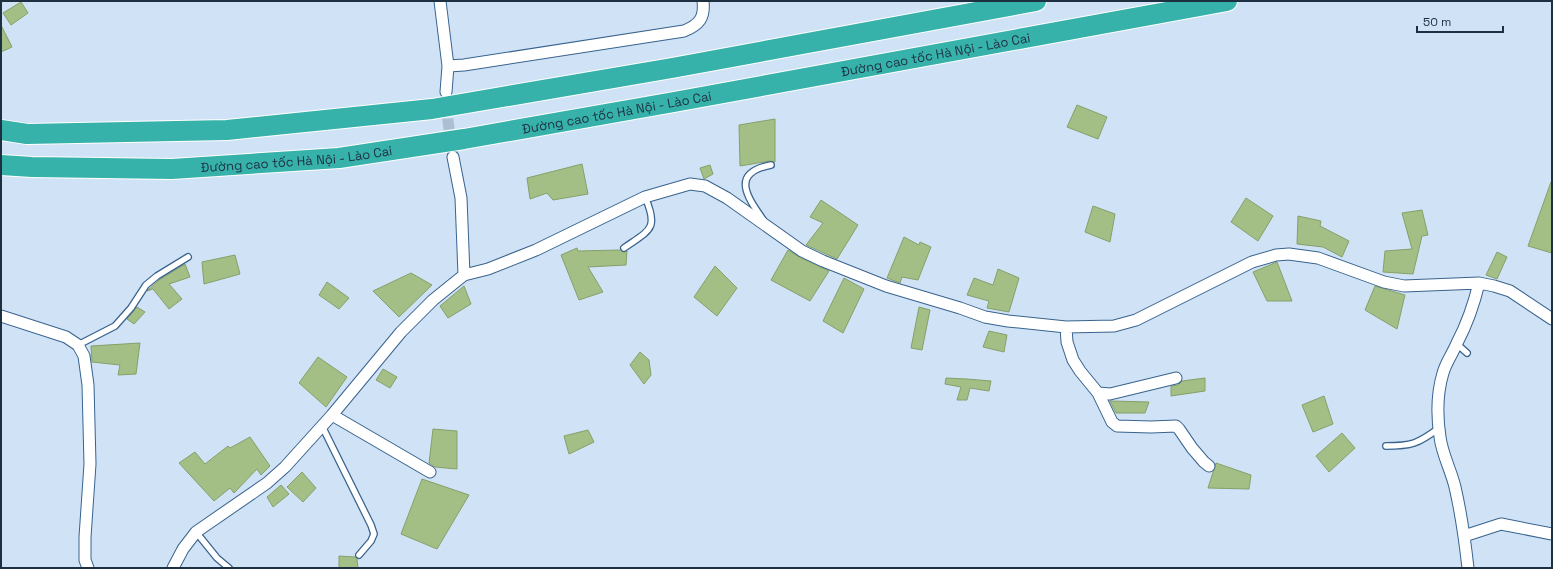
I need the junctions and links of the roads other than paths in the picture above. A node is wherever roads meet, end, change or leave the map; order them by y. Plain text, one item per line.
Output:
1 (440, 1) edge
2 (704, 1) edge
3 (1036, 1) edge
4 (1227, 1) edge
5 (448, 66) junction
6 (446, 92) tunnel mouth
7 (1, 130) edge
8 (453, 157) tunnel mouth
9 (1, 165) edge
10 (771, 165) dead end
11 (645, 197) junction
12 (768, 226) junction
13 (624, 248) dead end
14 (188, 257) dead end
15 (464, 275) junction
16 (1480, 283) junction
17 (1, 316) edge
18 (1552, 319) edge
19 (1066, 327) junction
20 (1457, 344) junction
21 (78, 346) junction
22 (1467, 353) dead end
23 (1176, 378) dead end
24 (1098, 393) junction
25 (332, 416) junction
26 (322, 426) junction
27 (1439, 428) junction
28 (1386, 446) dead end
29 (1209, 466) dead end
30 (430, 472) dead end
31 (196, 532) junction
32 (1552, 534) edge
33 (1464, 536) junction
34 (359, 555) dead end
35 (88, 568) edge
36 (173, 568) edge
37 (229, 568) edge
38 (1468, 568) edge

1 - 5 street
2 - 5 street
3 - 7 highway
4 - 9 highway, Đường cao tốc Hà Nội - Lào Cai
5 - 6 street
8 - 15 street
10 - 12 lane
11 - 12 street
11 - 13 lane
11 - 15 street
12 - 19 street
14 - 21 lane
15 - 25 street
16 - 18 street
16 - 19 street
16 - 20 street
17 - 21 street
19 - 24 street
20 - 22 lane
20 - 27 street
21 - 35 street
23 - 24 street
24 - 29 street
25 - 26 street
25 - 30 street
26 - 31 street
26 - 34 lane
27 - 28 lane
27 - 33 street
31 - 36 street
31 - 37 lane
32 - 33 street
33 - 38 street

